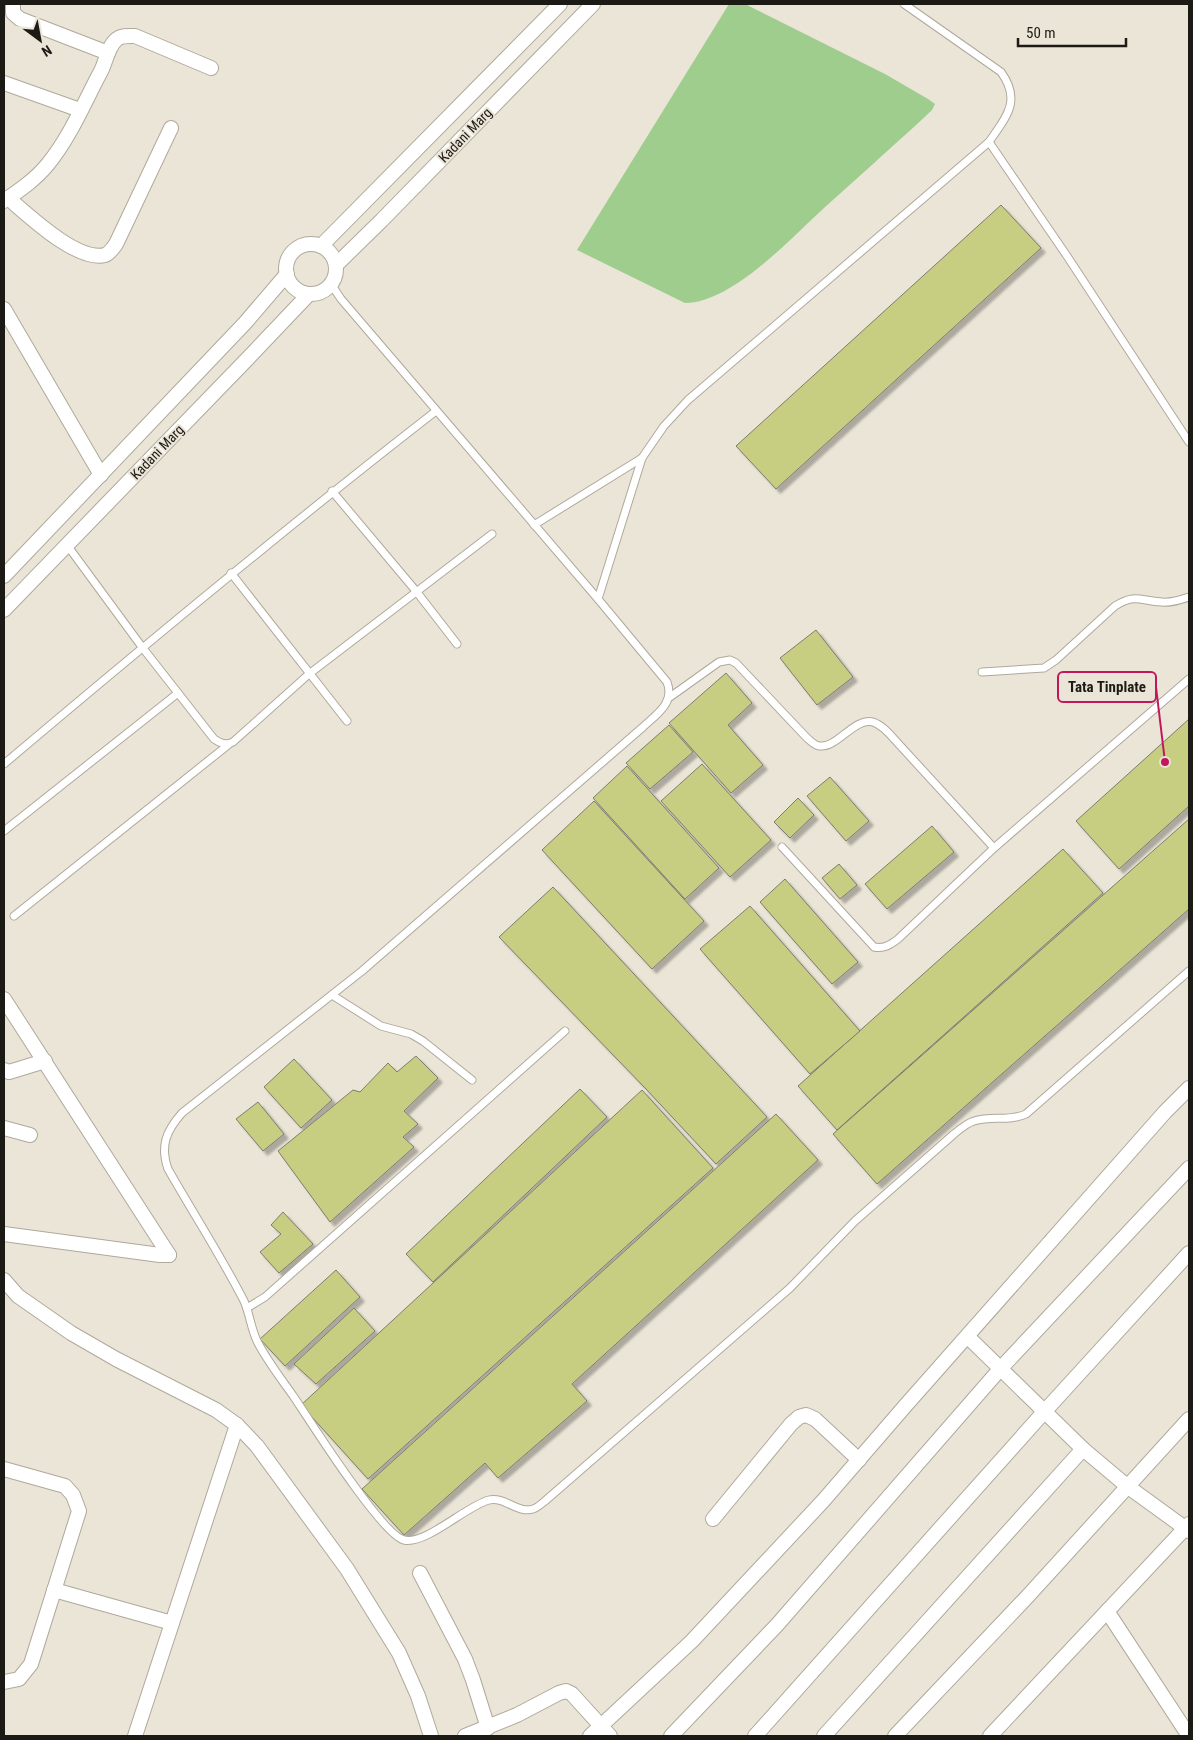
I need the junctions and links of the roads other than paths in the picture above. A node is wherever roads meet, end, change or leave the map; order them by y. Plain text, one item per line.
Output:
1 (13, 4) edge
2 (560, 4) edge
3 (592, 4) edge
4 (904, 4) edge
5 (108, 53) junction
6 (211, 68) dead end
7 (4, 83) edge
8 (80, 110) junction
9 (171, 128) dead end
10 (989, 142) junction
11 (6, 200) edge
12 (320, 246) junction
13 (336, 265) junction
14 (287, 274) junction
15 (331, 284) junction
16 (309, 294) junction
17 (5, 312) edge
18 (436, 411) junction
19 (1189, 442) edge
20 (642, 458) junction
21 (101, 475) junction
22 (332, 492) junction
23 (534, 525) junction
24 (492, 534) dead end
25 (67, 545) junction
26 (231, 573) junction
27 (4, 576) edge
28 (416, 591) junction
29 (1189, 597) edge
30 (598, 599) junction
31 (4, 610) edge
32 (457, 644) dead end
33 (142, 647) junction
34 (982, 672) dead end
35 (308, 674) junction
36 (1189, 679) edge
37 (178, 693) junction
38 (670, 697) junction
39 (347, 721) dead end
40 (228, 745) junction
41 (4, 764) edge
42 (4, 831) edge
43 (782, 847) dead end
44 (994, 848) junction
45 (14, 916) dead end
46 (1189, 971) edge
47 (332, 995) junction
48 (4, 999) edge
49 (565, 1031) dead end
50 (44, 1060) junction
51 (4, 1070) edge
52 (472, 1080) dead end
53 (1189, 1088) edge
54 (4, 1128) edge
55 (30, 1135) dead end
56 (1189, 1168) edge
57 (4, 1234) edge
58 (1189, 1253) edge
59 (4, 1280) edge
60 (247, 1308) junction
61 (968, 1337) junction
62 (1001, 1368) junction
63 (1044, 1412) junction
64 (1189, 1420) edge
65 (237, 1425) junction
66 (1083, 1449) junction
67 (859, 1460) junction
68 (4, 1469) edge
69 (1127, 1486) junction
70 (713, 1519) dead end
71 (1188, 1527) edge
72 (420, 1573) dead end
73 (54, 1590) junction
74 (1107, 1611) junction
75 (172, 1623) junction
76 (4, 1682) edge
77 (488, 1728) junction
78 (606, 1731) edge
79 (136, 1736) edge
80 (431, 1736) edge
81 (465, 1736) edge
82 (590, 1736) edge
83 (671, 1736) edge
84 (755, 1736) edge
85 (824, 1736) edge
86 (895, 1736) edge
87 (990, 1736) edge
88 (1189, 1736) edge

1 - 5 street
2 - 12 street, Kadani Marg
3 - 13 street, Kadani Marg
4 - 10 lane
5 - 6 street
5 - 8 street
7 - 8 street
8 - 11 street
9 - 11 street
10 - 19 lane
10 - 20 lane
12 - 13 street
12 - 14 street
13 - 15 street
14 - 16 street
14 - 21 street, Kadani Marg
15 - 16 street
15 - 18 lane
16 - 25 street, Kadani Marg
17 - 21 street
18 - 22 lane
18 - 23 lane
20 - 23 lane
20 - 30 lane
21 - 27 street, Kadani Marg
22 - 26 lane
22 - 28 lane
23 - 30 lane
24 - 28 lane
25 - 31 street, Kadani Marg
25 - 33 lane
26 - 33 lane
26 - 35 lane
28 - 32 lane
28 - 35 lane
29 - 34 lane
30 - 38 lane
33 - 37 lane
33 - 41 lane
35 - 39 lane
35 - 40 lane
36 - 44 lane
37 - 40 lane
37 - 42 lane
38 - 44 lane
38 - 47 lane
40 - 45 lane
43 - 44 lane
46 - 60 lane
47 - 52 lane
47 - 60 lane
48 - 50 street
49 - 60 lane
50 - 51 street
50 - 57 street
53 - 61 street
54 - 55 street
56 - 62 street
58 - 63 street
59 - 65 street
61 - 62 street
61 - 67 street
62 - 63 street
62 - 83 street
63 - 66 street
63 - 84 street
64 - 69 street
65 - 75 street
65 - 80 street
66 - 69 street
66 - 85 street
67 - 70 street
67 - 78 street
68 - 73 street
69 - 71 street
69 - 86 street
71 - 74 street
72 - 77 street
73 - 75 street
73 - 76 street
74 - 87 street
74 - 88 street
75 - 79 street
77 - 78 street
77 - 81 street
78 - 82 street

